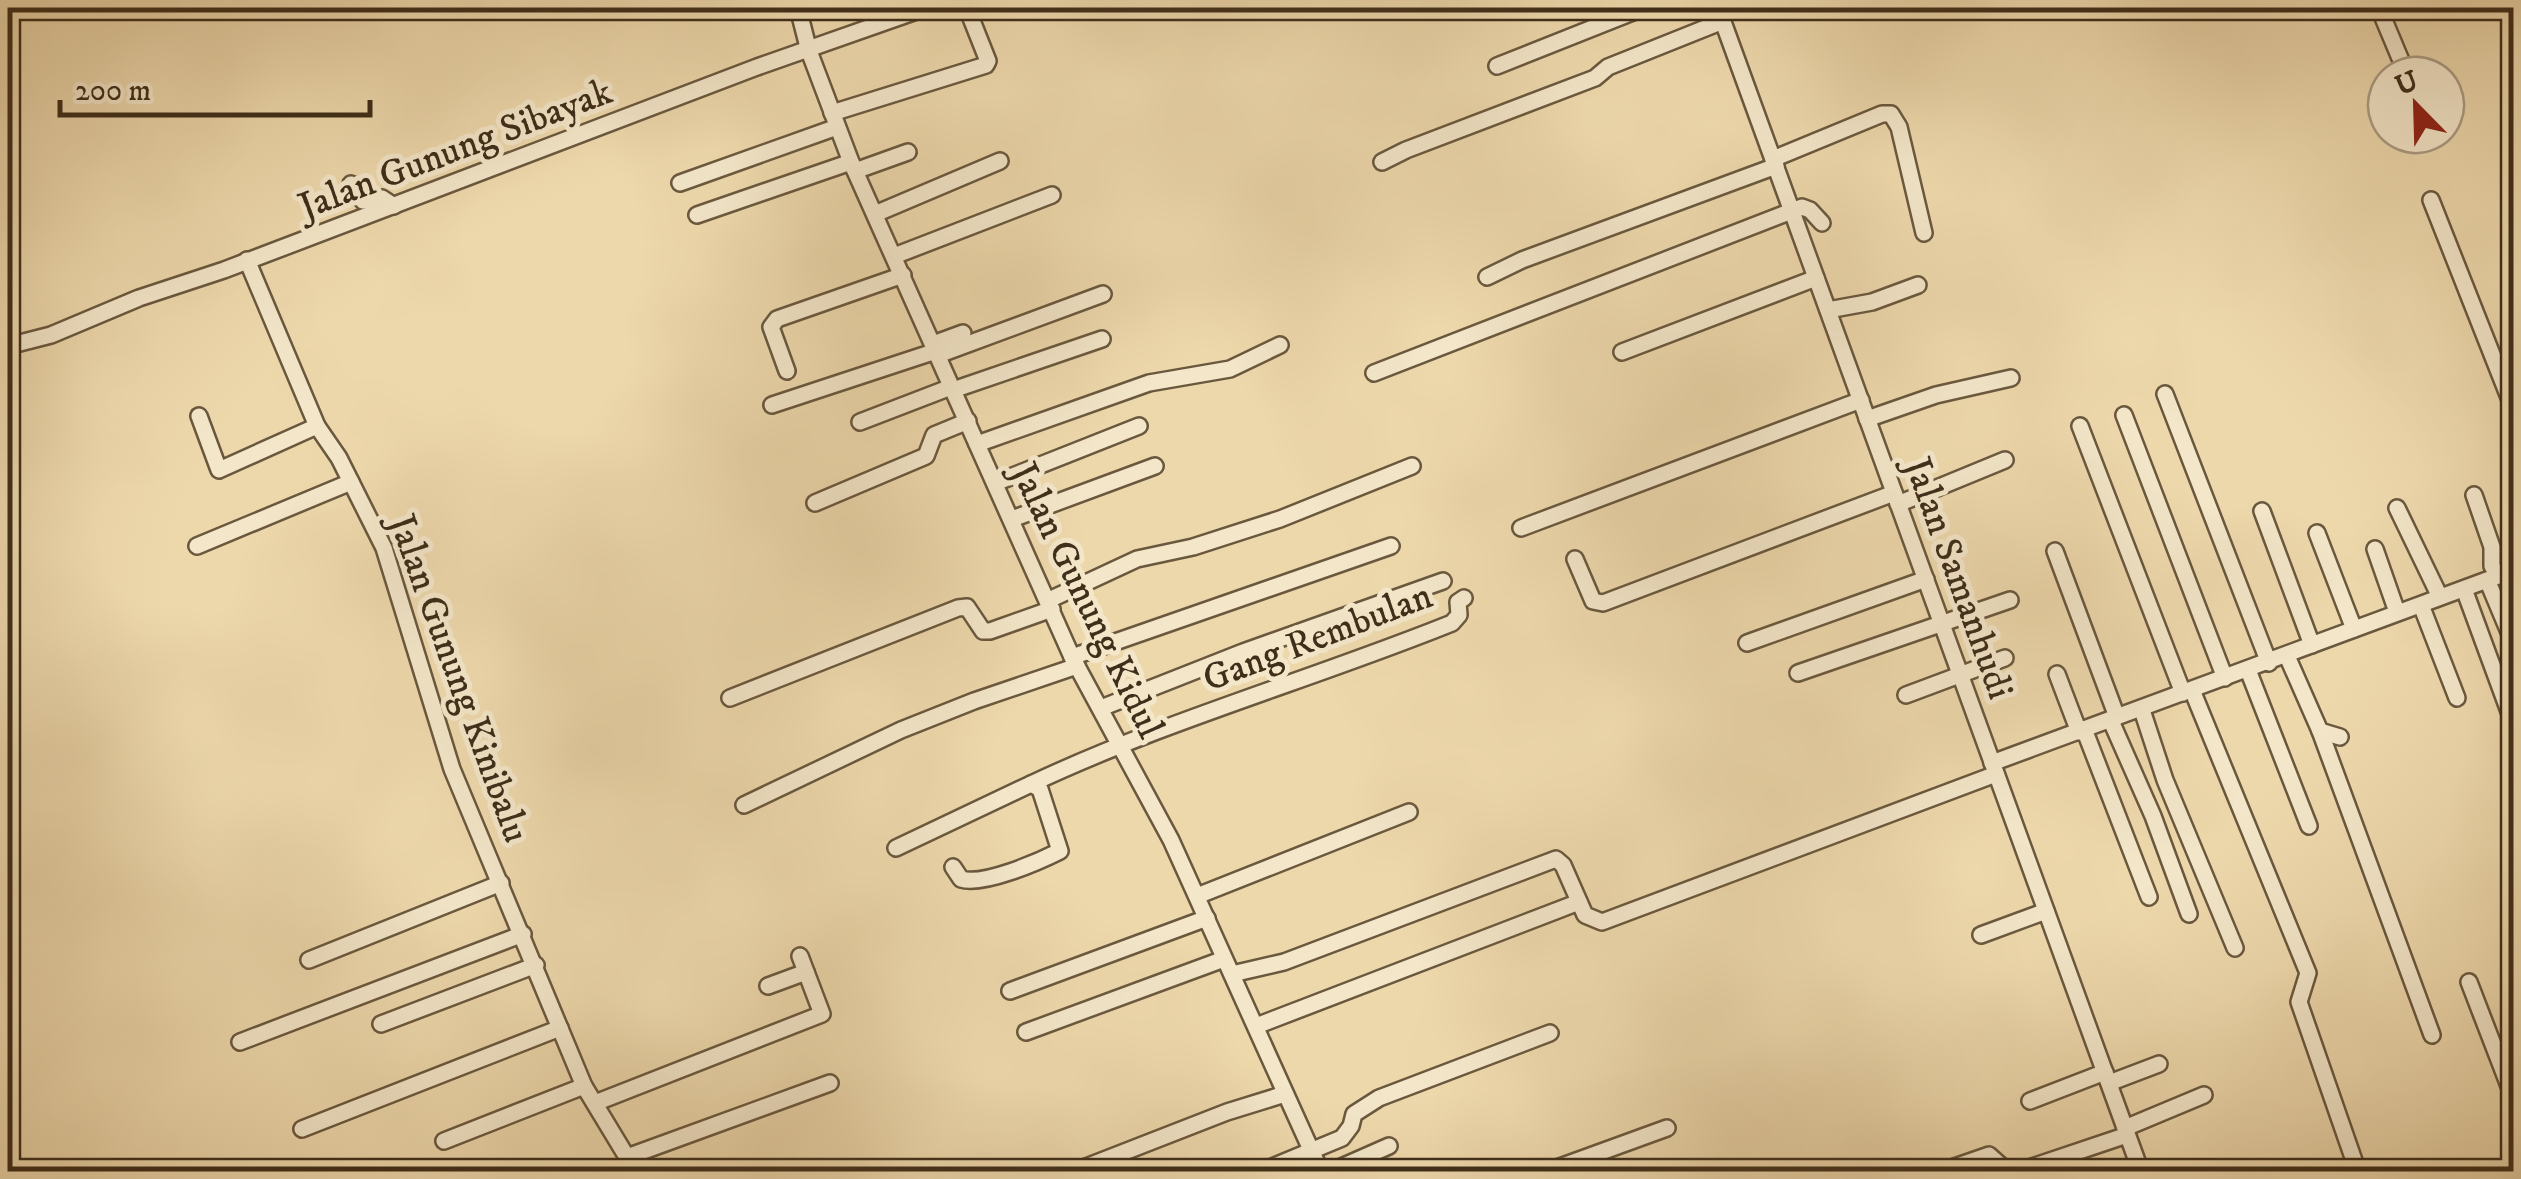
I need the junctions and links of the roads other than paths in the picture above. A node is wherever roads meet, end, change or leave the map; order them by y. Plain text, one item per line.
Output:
1 (798, 8) edge
2 (926, 8) edge
3 (967, 8) edge
4 (1643, 8) edge
5 (2379, 8) edge
6 (1720, 14) edge
7 (810, 51) junction
8 (2399, 55) edge
9 (1497, 66) dead end
10 (834, 120) junction
11 (908, 152) dead end
12 (1000, 161) dead end
13 (1382, 162) dead end
14 (1774, 163) junction
15 (853, 166) junction
16 (680, 183) dead end
17 (352, 184) dead end
18 (1052, 195) dead end
19 (2431, 200) dead end
20 (394, 206) junction
21 (1792, 211) junction
22 (697, 214) dead end
23 (874, 214) junction
24 (1822, 223) dead end
25 (1924, 233) dead end
26 (894, 256) junction
27 (247, 260) junction
28 (902, 275) junction
29 (1487, 277) dead end
30 (1816, 278) junction
31 (1918, 285) dead end
32 (1103, 294) dead end
33 (1828, 310) junction
34 (963, 333) dead end
35 (1102, 339) dead end
36 (8, 346) edge
37 (1280, 346) dead end
38 (936, 350) junction
39 (1622, 352) dead end
40 (786, 372) dead end
41 (1374, 373) dead end
42 (2012, 378) dead end
43 (952, 388) junction
44 (2164, 394) dead end
45 (1861, 400) junction
46 (772, 405) dead end
47 (2514, 410) edge
48 (2124, 415) dead end
49 (200, 416) dead end
50 (1868, 419) junction
51 (968, 421) junction
52 (860, 422) dead end
53 (317, 426) junction
54 (1140, 426) dead end
55 (2080, 426) dead end
56 (977, 444) junction
57 (2004, 460) dead end
58 (1154, 466) dead end
59 (1412, 466) dead end
60 (351, 482) junction
61 (995, 483) junction
62 (2474, 495) dead end
63 (1896, 499) junction
64 (815, 503) dead end
65 (2398, 508) dead end
66 (2262, 511) dead end
67 (1012, 519) junction
68 (1521, 528) dead end
69 (2317, 533) dead end
70 (197, 546) dead end
71 (1391, 546) dead end
72 (2375, 549) dead end
73 (2055, 551) dead end
74 (1575, 559) dead end
75 (2500, 576) edge
76 (1926, 579) junction
77 (1444, 580) dead end
78 (2464, 589) junction
79 (2440, 597) junction
80 (1464, 598) dead end
81 (2010, 600) dead end
82 (1050, 605) junction
83 (2421, 605) junction
84 (2397, 612) junction
85 (1941, 622) junction
86 (2354, 628) junction
87 (1747, 642) dead end
88 (2514, 644) edge
89 (2312, 645) junction
90 (2287, 656) junction
91 (2005, 658) dead end
92 (1074, 662) junction
93 (2269, 663) junction
94 (2248, 670) junction
95 (1798, 673) dead end
96 (1960, 674) junction
97 (2057, 674) dead end
98 (2225, 678) junction
99 (2188, 692) junction
100 (1906, 695) dead end
101 (730, 698) dead end
102 (2457, 698) dead end
103 (1101, 708) junction
104 (2142, 710) junction
105 (2114, 719) junction
106 (2514, 725) edge
107 (2081, 731) junction
108 (2320, 731) junction
109 (2340, 737) dead end
110 (1122, 747) junction
111 (1994, 768) junction
112 (1031, 784) junction
113 (744, 805) dead end
114 (1409, 812) dead end
115 (2309, 826) dead end
116 (896, 848) dead end
117 (953, 867) dead end
118 (501, 883) junction
119 (1197, 896) junction
120 (2149, 897) dead end
121 (1579, 902) junction
122 (2046, 911) junction
123 (2190, 914) dead end
124 (1207, 918) junction
125 (523, 934) junction
126 (1981, 935) dead end
127 (2235, 948) dead end
128 (800, 956) dead end
129 (1224, 958) junction
130 (309, 960) dead end
131 (536, 965) junction
132 (806, 972) junction
133 (1232, 974) junction
134 (2469, 982) dead end
135 (768, 986) dead end
136 (1010, 992) dead end
137 (381, 1024) dead end
138 (1256, 1026) junction
139 (560, 1028) junction
140 (1026, 1032) dead end
141 (1550, 1034) dead end
142 (2432, 1034) dead end
143 (240, 1042) dead end
144 (2159, 1064) dead end
145 (2107, 1078) junction
146 (830, 1083) dead end
147 (584, 1086) junction
148 (1285, 1094) junction
149 (2204, 1095) dead end
150 (2514, 1099) edge
151 (595, 1102) junction
152 (2030, 1102) dead end
153 (1667, 1128) dead end
154 (302, 1129) dead end
155 (2126, 1131) junction
156 (444, 1141) dead end
157 (1388, 1146) dead end
158 (1312, 1152) junction
159 (627, 1157) junction
160 (636, 1172) edge
161 (1073, 1172) edge
162 (1260, 1172) edge
163 (1321, 1172) edge
164 (1330, 1172) edge
165 (1546, 1172) edge
166 (1940, 1172) edge
167 (2008, 1172) edge
168 (2017, 1172) edge
169 (2141, 1172) edge
170 (2358, 1172) edge

1 - 7 street, Jalan Gunung Kidul
2 - 7 street, Jalan Gunung Sibayak
3 - 10 street
4 - 9 street
5 - 8 street
6 - 13 street
6 - 14 street, Jalan Samanhudi
7 - 10 street, Jalan Gunung Kidul
7 - 20 street, Jalan Gunung Sibayak
10 - 15 street, Jalan Gunung Kidul
10 - 16 street
11 - 15 street
12 - 23 street
14 - 21 street, Jalan Samanhudi
14 - 25 street
14 - 29 street
15 - 22 street
15 - 23 street, Jalan Gunung Kidul
17 - 20 street
18 - 26 street
19 - 47 street
20 - 27 street, Jalan Gunung Sibayak
21 - 24 street
21 - 30 street, Jalan Samanhudi
21 - 41 street
23 - 26 street, Jalan Gunung Kidul
26 - 28 street, Jalan Gunung Kidul
27 - 36 street, Jalan Gunung Sibayak
27 - 53 street, Jalan Gunung Kinibalu
28 - 38 street, Jalan Gunung Kidul
28 - 40 street
30 - 33 street, Jalan Samanhudi
30 - 39 street
31 - 33 street
32 - 38 street
33 - 45 street, Jalan Samanhudi
34 - 38 street
35 - 43 street
37 - 56 street
38 - 43 street, Jalan Gunung Kidul
38 - 46 street
42 - 50 street
43 - 51 street, Jalan Gunung Kidul
43 - 52 street
44 - 93 street
45 - 50 street, Jalan Samanhudi
45 - 68 street
48 - 98 street
49 - 53 street
50 - 63 street, Jalan Samanhudi
51 - 56 street, Jalan Gunung Kidul
51 - 64 street
53 - 60 street, Jalan Gunung Kinibalu
54 - 61 street
55 - 99 street
56 - 61 street, Jalan Gunung Kidul
57 - 63 street
58 - 67 street
59 - 82 street
60 - 70 street
60 - 118 street, Jalan Gunung Kinibalu
61 - 67 street, Jalan Gunung Kidul
62 - 75 street
63 - 74 street
63 - 76 street, Jalan Samanhudi
65 - 79 street
66 - 89 street
67 - 82 street, Jalan Gunung Kidul
69 - 86 street
71 - 92 street
72 - 84 street
73 - 105 street
75 - 78 street
75 - 88 street
76 - 85 street, Jalan Samanhudi
76 - 87 street
77 - 103 street
78 - 79 street
78 - 106 street
79 - 83 street
80 - 110 street, Gang Rembulan
81 - 85 street
82 - 92 street, Jalan Gunung Kidul
82 - 101 street
83 - 84 street
83 - 102 street
84 - 86 street
85 - 95 street
85 - 96 street, Jalan Samanhudi
86 - 89 street
89 - 90 street
90 - 93 street
90 - 108 street
91 - 96 street
92 - 103 street, Jalan Gunung Kidul
92 - 113 street
93 - 94 street
94 - 98 street
94 - 115 street
96 - 100 street
96 - 111 street, Jalan Samanhudi
97 - 107 street
98 - 99 street
99 - 104 street
99 - 170 street
103 - 110 street, Jalan Gunung Kidul
104 - 105 street
104 - 127 street
105 - 107 street
105 - 123 street
107 - 111 street
107 - 120 street
108 - 109 street
108 - 142 street
110 - 112 street, Gang Rembulan
110 - 119 street, Jalan Gunung Kidul
111 - 121 street
111 - 122 street, Jalan Samanhudi
112 - 116 street, Gang Rembulan
112 - 117 street
114 - 119 street
118 - 125 street, Jalan Gunung Kinibalu
118 - 130 street
119 - 124 street, Jalan Gunung Kidul
121 - 133 street
121 - 138 street
122 - 126 street
122 - 145 street, Jalan Samanhudi
124 - 129 street, Jalan Gunung Kidul
124 - 136 street
125 - 131 street, Jalan Gunung Kinibalu
125 - 143 street
128 - 132 street
129 - 133 street, Jalan Gunung Kidul
129 - 140 street
131 - 137 street
131 - 139 street, Jalan Gunung Kinibalu
132 - 135 street
132 - 151 street
133 - 138 street, Jalan Gunung Kidul
134 - 150 street
138 - 148 street, Jalan Gunung Kidul
139 - 147 street, Jalan Gunung Kinibalu
139 - 154 street
141 - 158 street
144 - 145 street
145 - 152 street
145 - 155 street, Jalan Samanhudi
146 - 159 street
147 - 151 street, Jalan Gunung Kinibalu
147 - 156 street
148 - 158 street, Jalan Gunung Kidul
148 - 161 street
149 - 155 street
151 - 159 street, Jalan Gunung Kinibalu
153 - 165 street
155 - 168 street
155 - 169 street, Jalan Samanhudi
157 - 164 street
158 - 162 street
158 - 163 street, Jalan Gunung Kidul
159 - 160 street, Jalan Gunung Kinibalu
166 - 167 street

